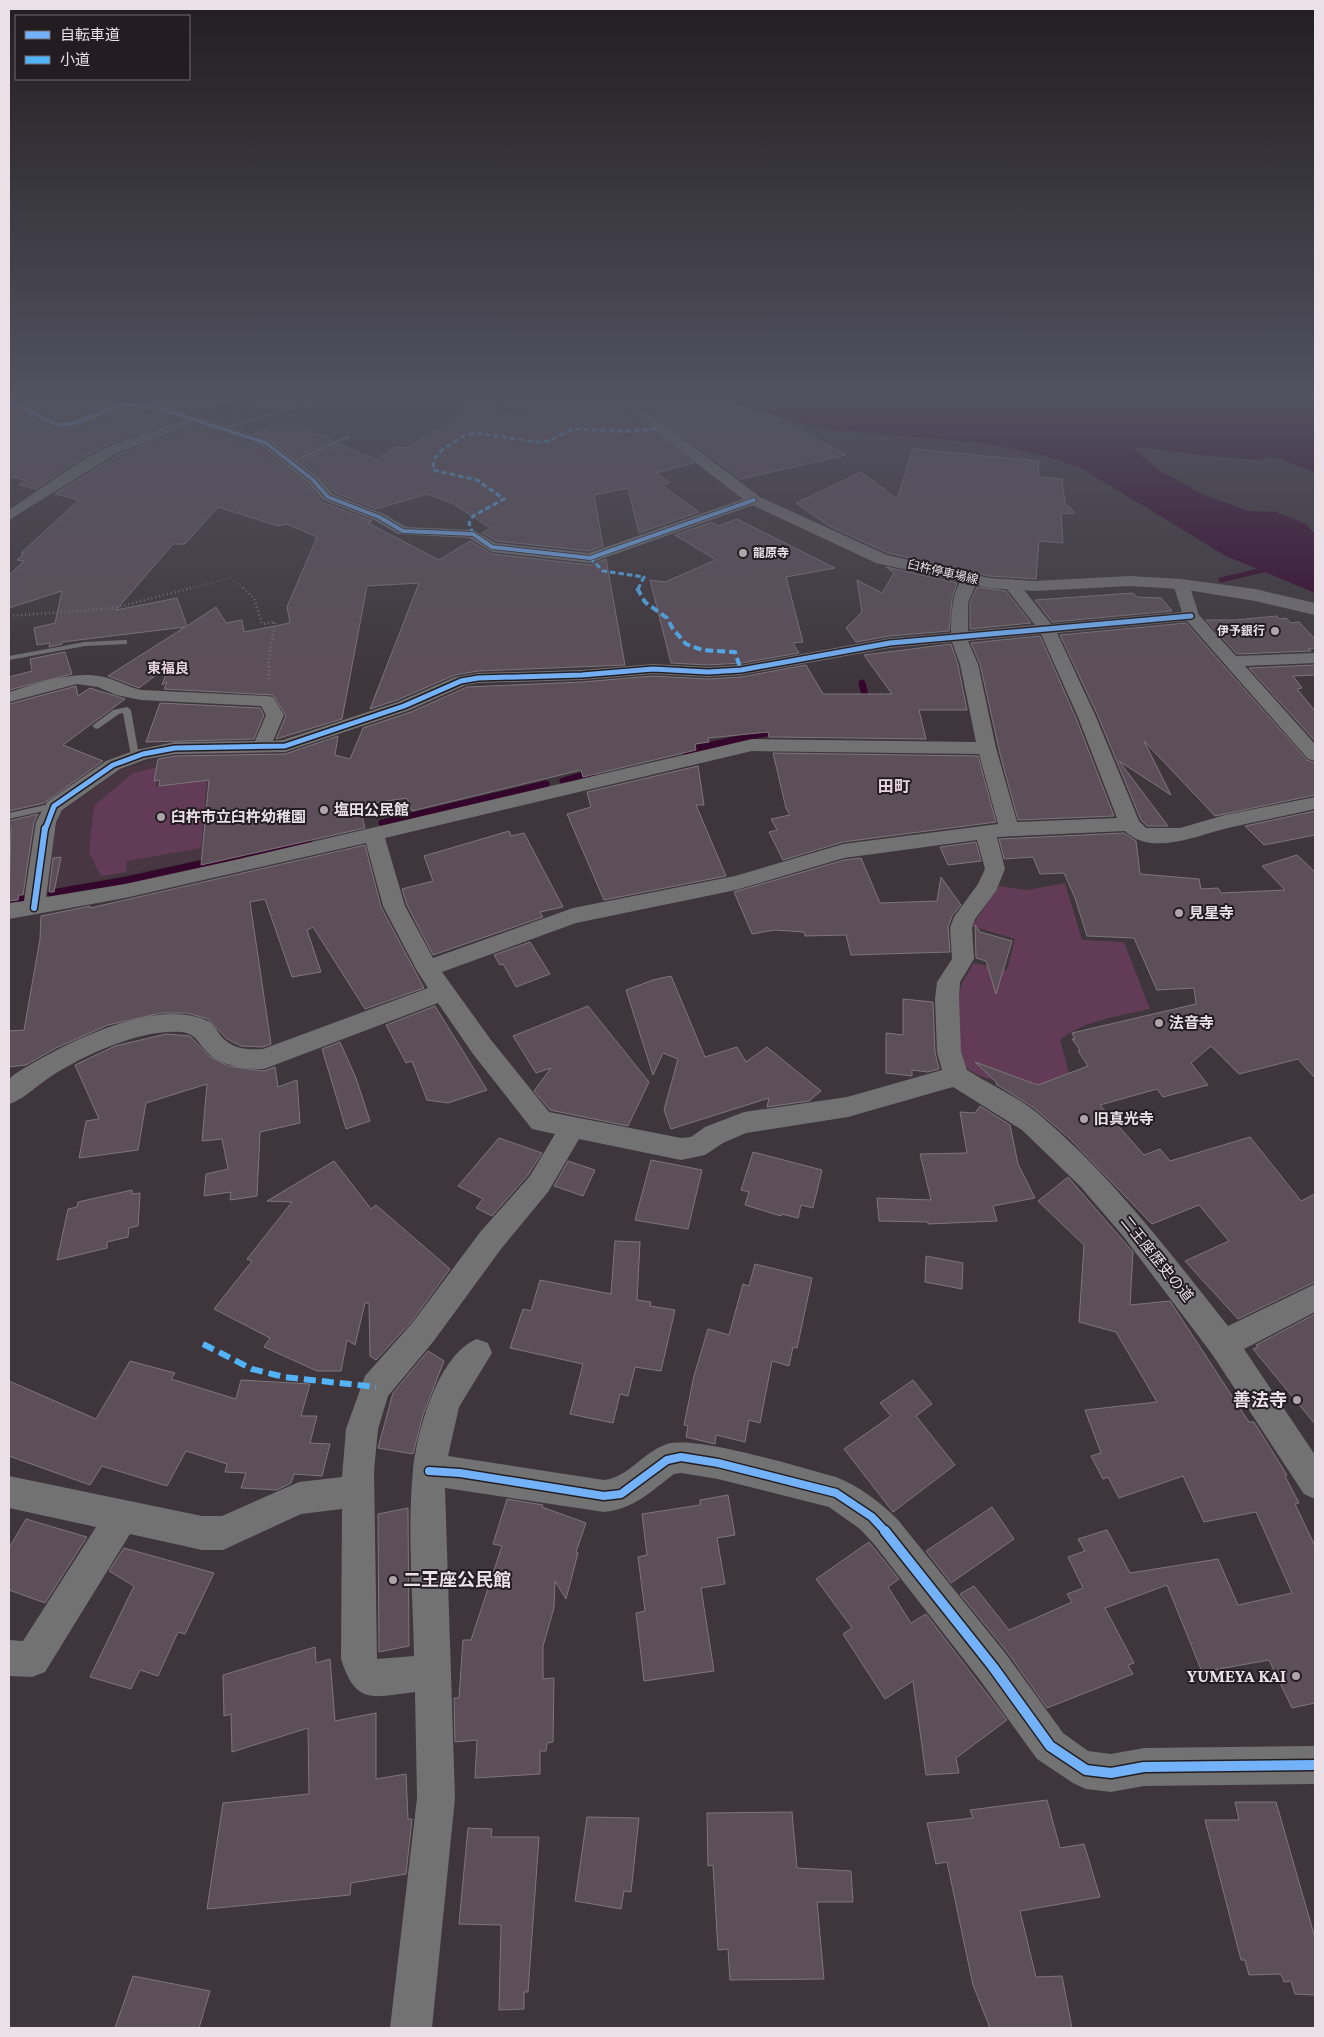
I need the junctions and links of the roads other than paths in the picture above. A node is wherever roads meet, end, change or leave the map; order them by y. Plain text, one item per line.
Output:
1 (33, 496) edge
2 (327, 496) edge
3 (749, 496) edge
4 (754, 500) junction
5 (12, 509) edge
6 (970, 579) junction
7 (1011, 584) junction
8 (1181, 584) junction
9 (1315, 609) edge
10 (1191, 616) junction
11 (1047, 630) junction
12 (959, 639) junction
13 (124, 642) dead end
14 (9, 658) edge
15 (1315, 658) edge
16 (1232, 661) junction
17 (9, 697) edge
18 (96, 726) dead end
19 (261, 748) junction
20 (987, 748) junction
21 (139, 755) junction
22 (1315, 755) edge
23 (1315, 803) edge
24 (54, 806) junction
25 (9, 816) edge
26 (1130, 824) junction
27 (1009, 828) junction
28 (985, 832) junction
29 (374, 835) junction
30 (34, 908) junction
31 (9, 911) edge
32 (427, 969) junction
33 (444, 992) junction
34 (956, 1076) junction
35 (9, 1094) edge
36 (571, 1129) junction
37 (1315, 1297) edge
38 (1223, 1344) junction
39 (477, 1353) dead end
40 (430, 1471) junction
41 (1315, 1483) edge
42 (359, 1491) junction
43 (9, 1492) edge
44 (122, 1516) junction
45 (9, 1658) edge
46 (432, 1672) junction
47 (1315, 1765) edge
48 (411, 2028) edge

1 - 5 street
2 - 4 street
3 - 4 main road, 臼杵停車場線
4 - 6 main road, 臼杵停車場線
6 - 7 main road, 臼杵停車場線
6 - 12 street
7 - 8 main road, 臼杵停車場線
7 - 11 street
8 - 9 main road, 臼杵停車場線
8 - 10 street
10 - 11 street
10 - 16 street
11 - 12 street
11 - 26 street
12 - 19 street
12 - 20 street
13 - 14 lane
15 - 16 street
16 - 22 street
17 - 19 street
18 - 21 lane
19 - 21 street
20 - 27 street
20 - 29 street
21 - 24 street
23 - 26 street
24 - 25 lane
24 - 30 street
26 - 27 street
27 - 28 street
28 - 32 street
28 - 34 street
29 - 30 street
29 - 32 street
30 - 31 street
32 - 33 street
33 - 35 street
33 - 36 street
34 - 36 street
34 - 38 street, 二王座歴史の道
36 - 42 street
37 - 38 street
38 - 41 street, 二王座歴史の道
39 - 40 street
40 - 46 street
40 - 47 street
42 - 44 street
42 - 46 street
43 - 44 street
44 - 45 street
46 - 48 street

